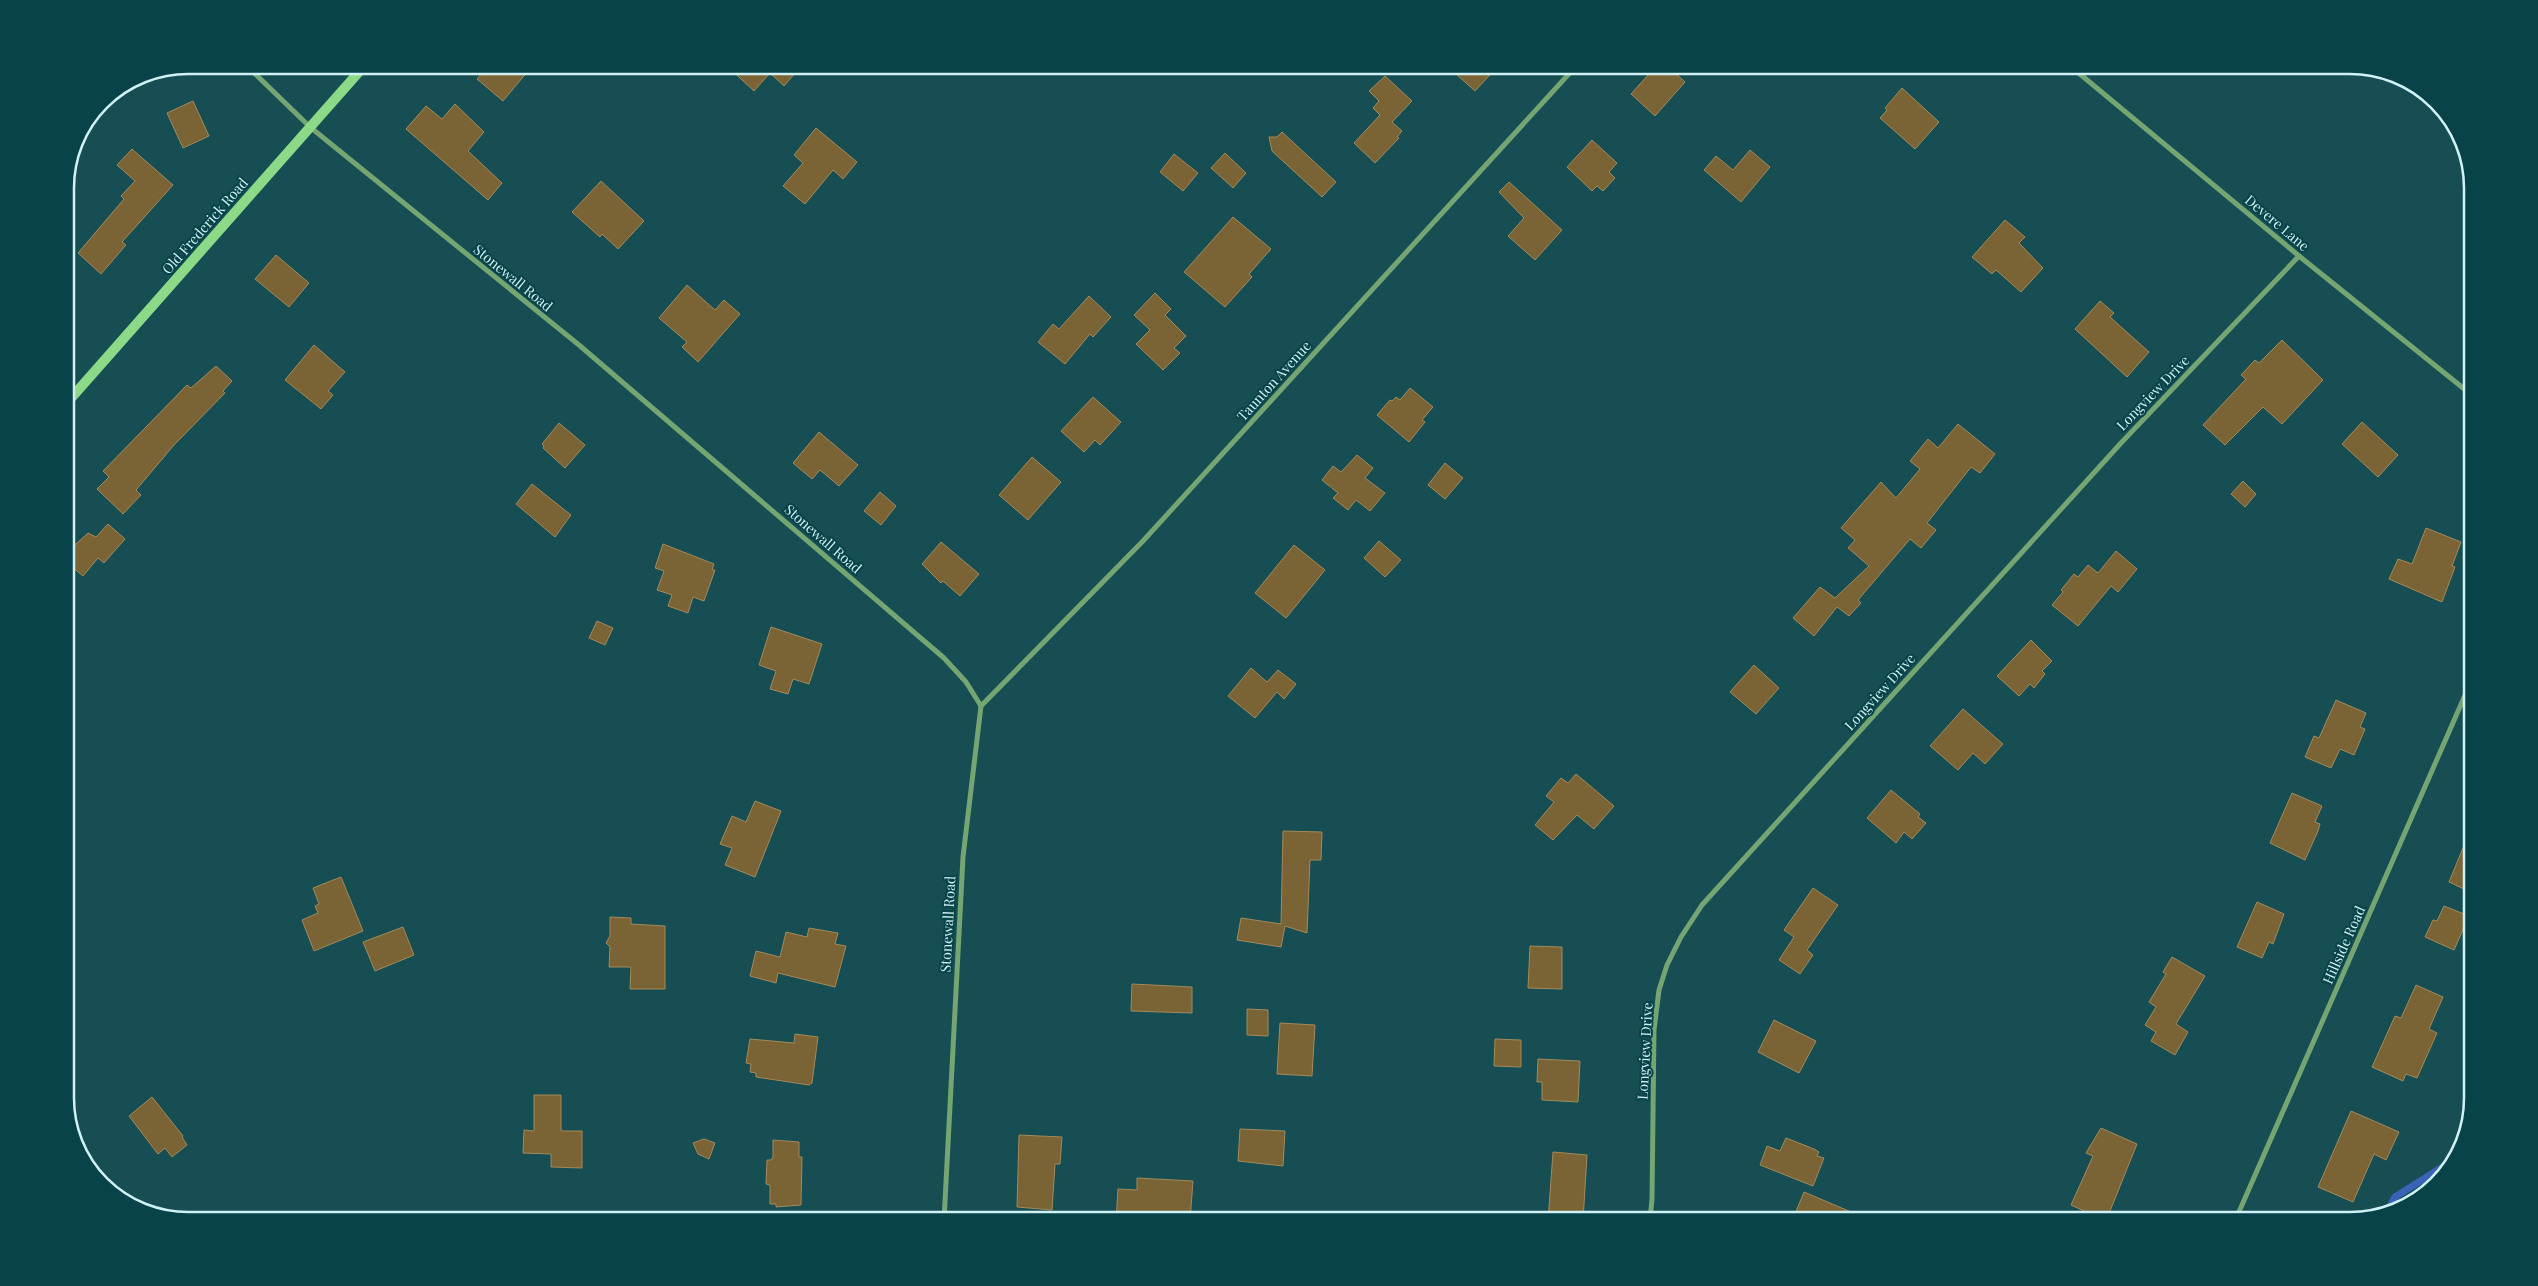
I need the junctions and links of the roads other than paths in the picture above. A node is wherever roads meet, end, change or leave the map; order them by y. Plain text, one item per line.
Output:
1 (255, 74) edge
2 (357, 74) edge
3 (1569, 74) edge
4 (2081, 74) edge
5 (310, 127) junction
6 (2299, 256) junction
7 (2464, 389) edge
8 (74, 395) edge
9 (2464, 698) edge
10 (981, 706) junction
11 (944, 1212) edge
12 (1651, 1212) edge
13 (2239, 1212) edge

1 - 5 street, Stonewall Road
2 - 5 street, Old Frederick Road
3 - 10 street, Taunton Avenue
4 - 6 street, Devere Lane
5 - 8 street, Old Frederick Road
5 - 10 street, Stonewall Road
6 - 7 street, Devere Lane
6 - 12 street, Longview Drive
9 - 13 street, Hillside Road
10 - 11 street, Stonewall Road

